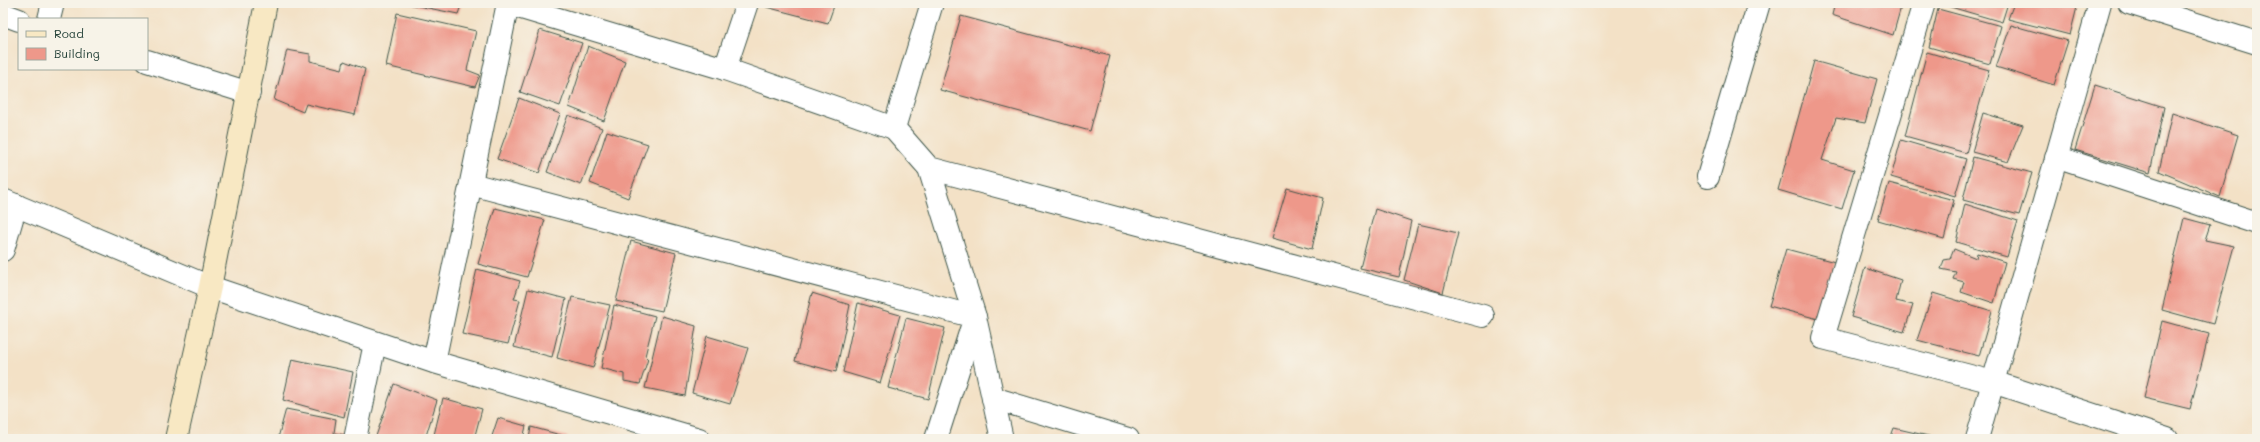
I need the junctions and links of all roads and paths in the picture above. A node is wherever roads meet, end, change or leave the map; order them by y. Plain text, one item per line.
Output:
1 (53, 3) edge
2 (266, 3) edge
3 (747, 3) edge
4 (932, 3) edge
5 (1759, 3) edge
6 (1924, 3) edge
7 (2100, 3) edge
8 (2130, 3) edge
9 (508, 4) edge
10 (3, 14) edge
11 (49, 18) edge
12 (18, 20) edge
13 (2257, 43) edge
14 (148, 61) edge
15 (725, 69) junction
16 (249, 93) junction
17 (894, 128) junction
18 (2056, 157) junction
19 (929, 168) junction
20 (1708, 177) dead end
21 (471, 184) junction
22 (10, 202) edge
23 (2257, 223) edge
24 (3, 250) edge
25 (210, 287) junction
26 (1483, 316) dead end
27 (974, 317) junction
28 (375, 343) junction
29 (434, 362) junction
30 (1993, 382) junction
31 (992, 398) junction
32 (176, 439) edge
33 (355, 439) edge
34 (699, 439) edge
35 (936, 439) edge
36 (1002, 439) edge
37 (1128, 439) edge
38 (1977, 439) edge
39 (2167, 439) edge

1 - 11 street
2 - 16 main road
3 - 15 street
4 - 17 street
5 - 20 street
6 - 30 street
7 - 18 street
8 - 13 street
9 - 15 street
9 - 21 street
10 - 12 street
14 - 16 street
15 - 17 street
16 - 25 main road
17 - 19 street
18 - 23 street
18 - 30 street
19 - 26 street
19 - 27 street
21 - 27 street
21 - 29 street
22 - 24 street
22 - 25 street
25 - 28 street
25 - 32 main road
27 - 31 street
27 - 35 street
28 - 29 street
28 - 33 street
29 - 34 street
30 - 38 street
30 - 39 street
31 - 36 street
31 - 37 street

